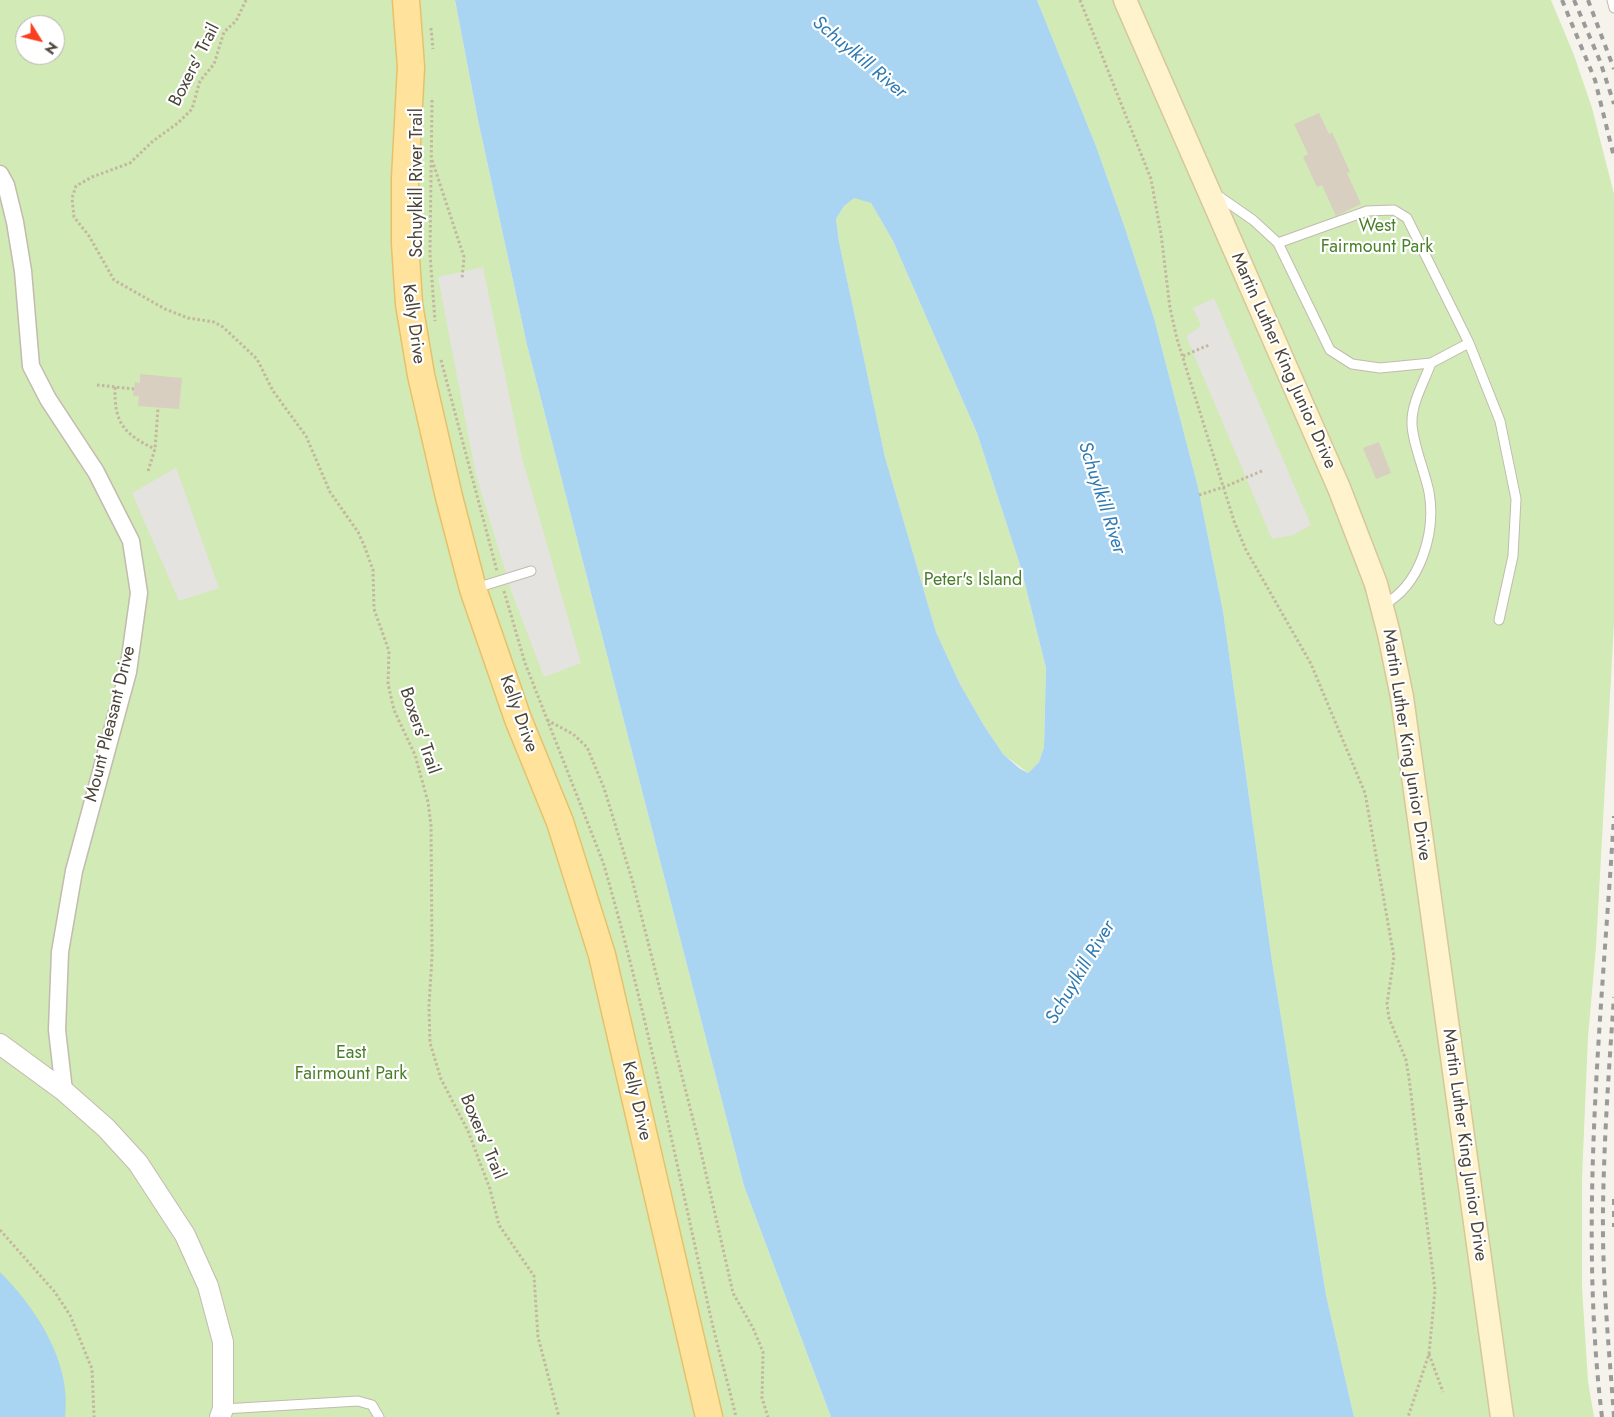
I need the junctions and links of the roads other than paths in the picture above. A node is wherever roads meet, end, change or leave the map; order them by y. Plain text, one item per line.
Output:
1 (406, 0) edge
2 (1125, 0) edge
3 (1612, 0) edge
4 (1614, 8) edge
5 (0, 174) edge
6 (1208, 189) junction
7 (1278, 243) junction
8 (1469, 343) junction
9 (1431, 363) junction
10 (531, 571) dead end
11 (473, 589) junction
12 (1382, 605) junction
13 (1498, 620) dead end
14 (0, 1044) edge
15 (64, 1091) junction
16 (222, 1413) edge
17 (379, 1417) edge
18 (709, 1417) edge
19 (1502, 1417) edge

1 - 11 main road, Kelly Drive
2 - 6 main road, Martin Luther King Junior Drive
3 - 4 lane
5 - 15 street, Mount Pleasant Drive
6 - 7 lane
6 - 12 main road, Martin Luther King Junior Drive
7 - 8 lane
7 - 9 lane
8 - 9 lane
8 - 13 lane
9 - 12 lane
10 - 11 lane
11 - 18 main road, Kelly Drive
12 - 19 main road, Martin Luther King Junior Drive
14 - 15 street
15 - 16 street
16 - 17 lane

